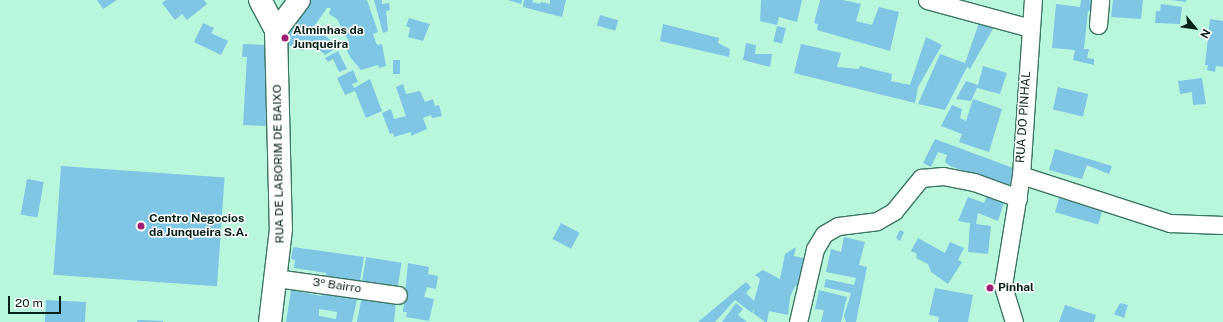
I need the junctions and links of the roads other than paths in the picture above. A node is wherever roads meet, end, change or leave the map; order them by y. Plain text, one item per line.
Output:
1 (260, 0) edge
2 (299, 0) edge
3 (927, 0) edge
4 (1033, 0) edge
5 (1100, 0) edge
6 (1098, 25) dead end
7 (1030, 28) junction
8 (276, 30) junction
9 (1021, 175) junction
10 (1018, 198) junction
11 (1223, 225) edge
12 (276, 278) junction
13 (398, 295) dead end
14 (270, 322) edge
15 (798, 322) edge
16 (1014, 322) edge

1 - 8 main road
2 - 8 street
3 - 7 street
4 - 7 street, RUA DO PINHAL
5 - 6 street
7 - 9 street, RUA DO PINHAL
8 - 12 main road, RUA DE LABORIM DE BAIXO
9 - 10 street
9 - 11 street, RUA DO PINHAL
10 - 15 street
10 - 16 street
12 - 13 street, 3º Bairro
12 - 14 main road, RUA DE LABORIM DE BAIXO

